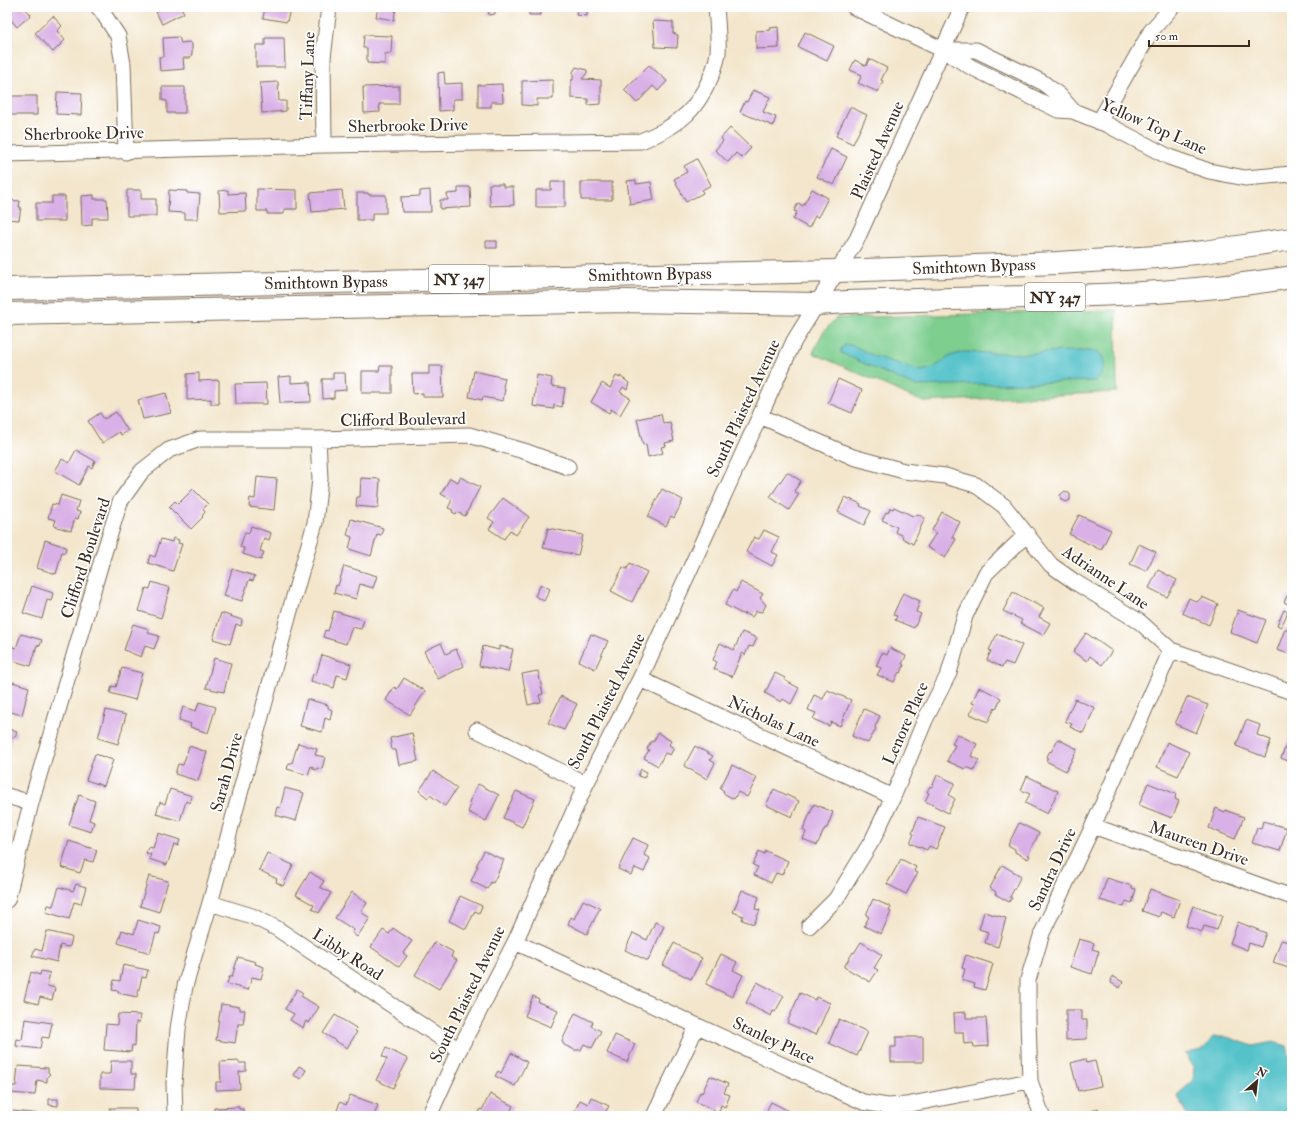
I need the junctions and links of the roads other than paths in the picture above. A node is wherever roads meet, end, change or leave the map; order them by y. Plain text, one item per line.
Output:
1 (98, 7) edge
2 (329, 7) edge
3 (716, 7) edge
4 (854, 7) edge
5 (962, 7) edge
6 (1172, 7) edge
7 (943, 50) junction
8 (1004, 63) junction
9 (995, 79) junction
10 (1073, 111) junction
11 (1099, 122) junction
12 (324, 146) junction
13 (126, 152) junction
14 (7, 154) edge
15 (1292, 174) edge
16 (1292, 239) edge
17 (837, 271) junction
18 (1292, 277) edge
19 (7, 289) edge
20 (817, 304) junction
21 (7, 314) edge
22 (760, 416) junction
23 (318, 439) junction
24 (568, 467) dead end
25 (1027, 534) junction
26 (1171, 650) junction
27 (640, 679) junction
28 (1292, 692) edge
29 (477, 730) dead end
30 (586, 784) junction
31 (7, 796) edge
32 (893, 797) junction
33 (31, 803) junction
34 (1093, 826) junction
35 (1292, 897) edge
36 (7, 900) edge
37 (210, 903) junction
38 (809, 926) dead end
39 (515, 942) junction
40 (697, 1026) junction
41 (459, 1050) junction
42 (1030, 1081) junction
43 (175, 1116) edge
44 (429, 1116) edge
45 (654, 1116) edge
46 (1042, 1116) edge

1 - 13 street
2 - 12 street, Tiffany Lane
3 - 12 street, Sherbrooke Drive
4 - 7 street
5 - 7 street, Plaisted Avenue
6 - 11 street
7 - 8 street, Yellow Top Lane
7 - 9 street, Yellow Top Lane
7 - 17 street, Plaisted Avenue
8 - 9 street
8 - 10 street, Yellow Top Lane
9 - 10 street, Yellow Top Lane
10 - 11 street, Yellow Top Lane
11 - 15 street, Yellow Top Lane
12 - 13 street, Sherbrooke Drive
13 - 14 street, Sherbrooke Drive
16 - 17 highway, Smithtown Bypass / NY 347
17 - 19 highway, Smithtown Bypass / NY 347
17 - 20 street, Plaisted Avenue
18 - 20 highway, Smithtown Bypass / NY 347
20 - 21 highway, Smithtown Bypass / NY 347
20 - 22 street, South Plaisted Avenue
22 - 25 street, Adrianne Lane
22 - 27 street, South Plaisted Avenue
23 - 24 street, Clifford Boulevard
23 - 33 street, Clifford Boulevard
23 - 37 street, Sarah Drive
25 - 26 street, Adrianne Lane
25 - 32 street, Lenore Place
26 - 28 street, Adrianne Lane
26 - 34 street, Sandra Drive
27 - 30 street, South Plaisted Avenue
27 - 32 street, Nicholas Lane
29 - 30 street
30 - 39 street, South Plaisted Avenue
31 - 33 street
32 - 38 street, Lenore Place
33 - 36 street, Clifford Boulevard
34 - 35 street, Maureen Drive
34 - 42 street, Sandra Drive
37 - 41 street, Libby Road
37 - 43 street, Sarah Drive
39 - 40 street, Stanley Place
39 - 41 street, South Plaisted Avenue
40 - 42 street, Stanley Place
40 - 45 street
41 - 44 street, South Plaisted Avenue
42 - 46 street, Sandra Drive

